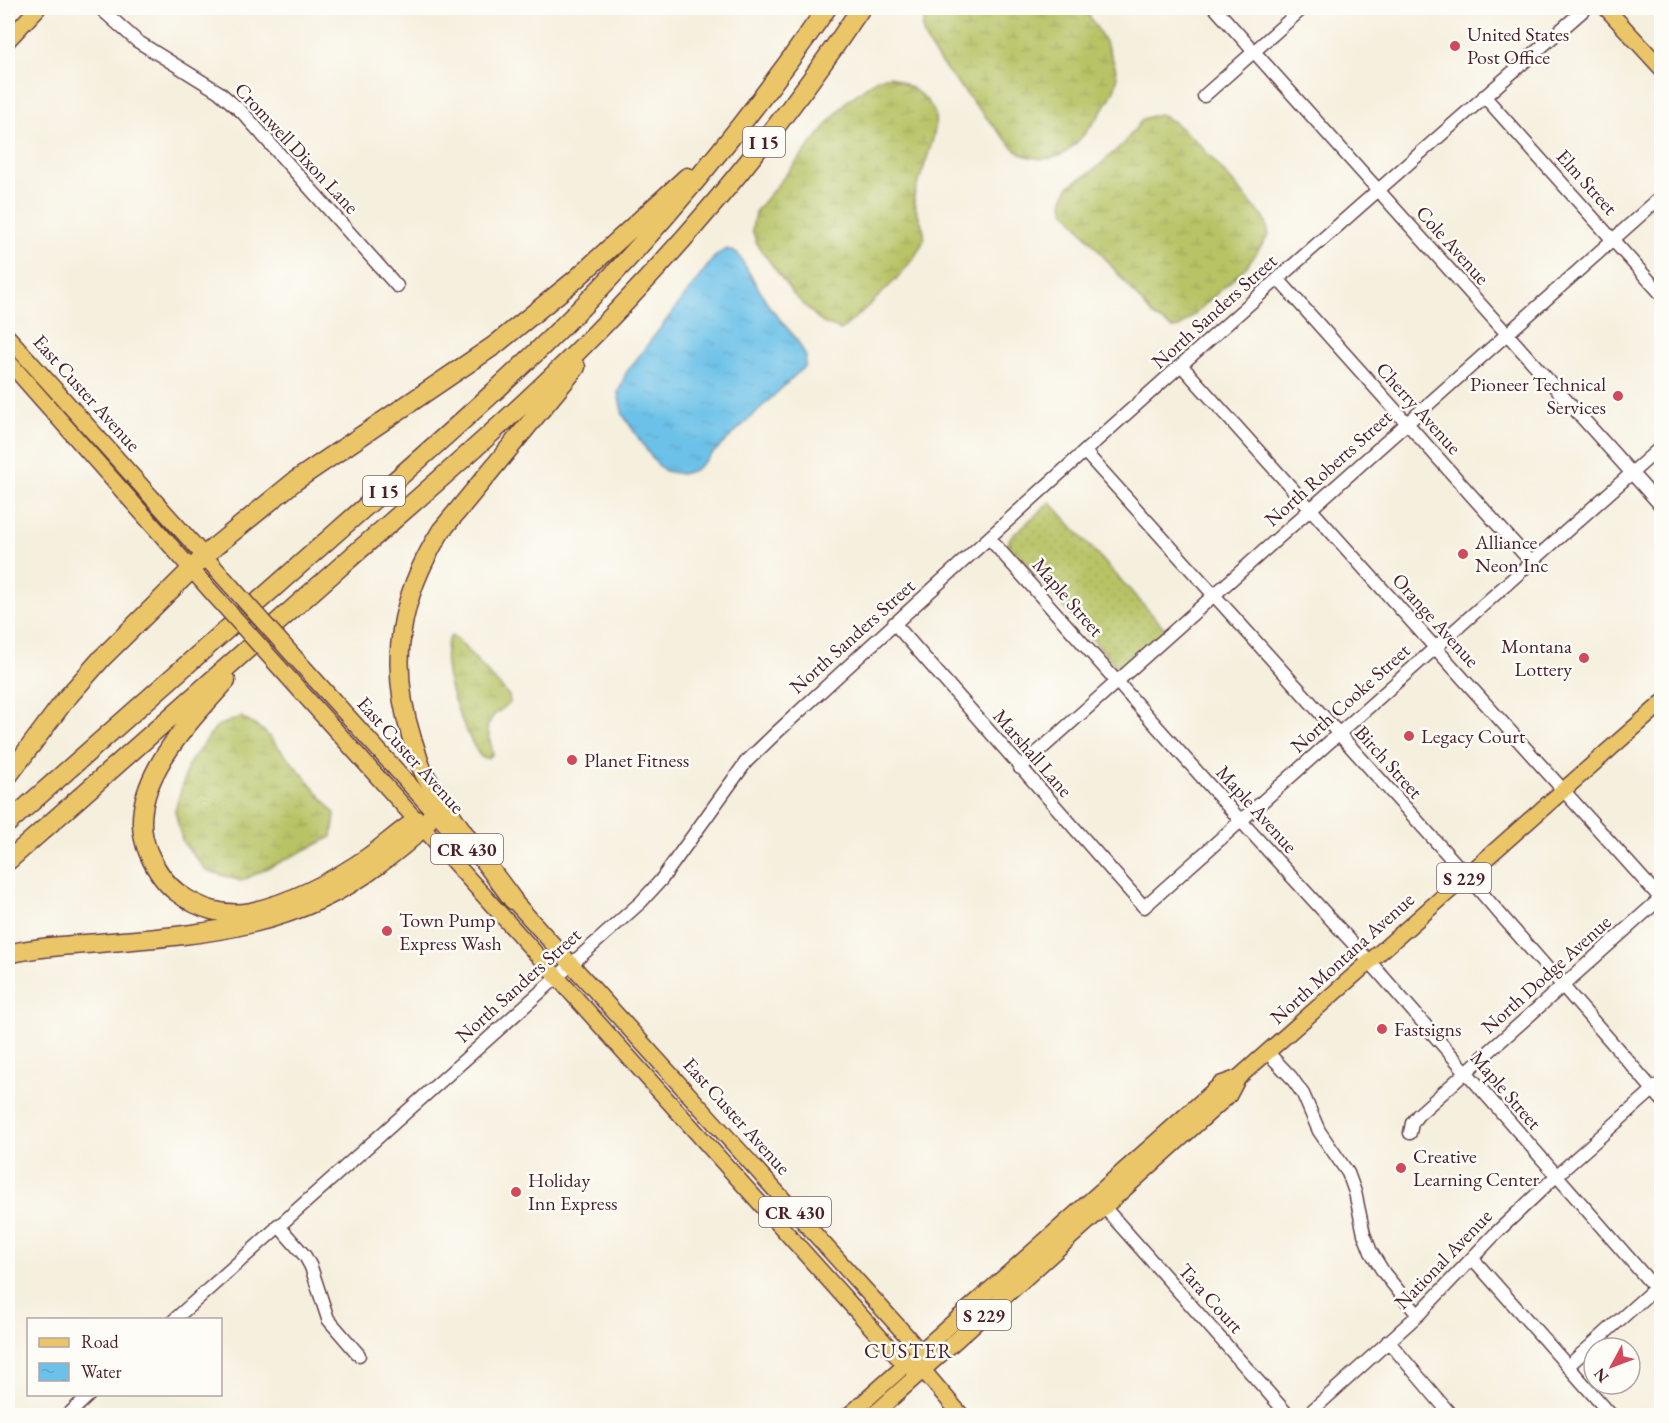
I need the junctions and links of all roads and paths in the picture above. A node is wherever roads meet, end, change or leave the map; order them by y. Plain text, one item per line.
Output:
1 (38, 8) edge
2 (100, 8) edge
3 (827, 8) edge
4 (861, 8) edge
5 (1215, 8) edge
6 (1303, 8) edge
7 (1586, 8) edge
8 (1606, 8) edge
9 (8, 40) edge
10 (1254, 52) junction
11 (1662, 69) edge
12 (1204, 96) dead end
13 (1484, 96) junction
14 (735, 133) junction
15 (1378, 190) junction
16 (1662, 196) edge
17 (1613, 240) junction
18 (657, 268) junction
19 (1278, 279) junction
20 (397, 286) dead end
21 (1662, 295) edge
22 (1507, 334) junction
23 (8, 337) edge
24 (8, 361) edge
25 (1182, 366) junction
26 (1407, 423) junction
27 (1662, 446) edge
28 (1085, 452) junction
29 (1631, 474) junction
30 (1662, 507) edge
31 (1310, 509) junction
32 (989, 538) junction
33 (205, 556) junction
34 (1531, 562) junction
35 (191, 569) junction
36 (309, 594) junction
37 (1214, 596) junction
38 (894, 623) junction
39 (1435, 648) junction
40 (1117, 682) junction
41 (1661, 704) edge
42 (1338, 735) junction
43 (1020, 768) junction
44 (8, 776) edge
45 (1563, 790) junction
46 (425, 820) junction
47 (1241, 821) junction
48 (8, 823) edge
49 (8, 861) edge
50 (1467, 876) junction
51 (1661, 898) edge
52 (513, 900) junction
53 (1144, 907) joint
54 (8, 954) edge
55 (1370, 962) junction
56 (571, 963) junction
57 (556, 977) junction
58 (1561, 986) junction
59 (1267, 1053) junction
60 (1465, 1072) junction
61 (1238, 1078) junction
62 (1657, 1086) edge
63 (1662, 1100) edge
64 (1410, 1133) dead end
65 (1556, 1176) junction
66 (1104, 1207) junction
67 (278, 1225) junction
68 (1473, 1259) junction
69 (1659, 1289) edge
70 (1419, 1315) junction
71 (176, 1318) edge
72 (1388, 1341) junction
73 (920, 1352) junction
74 (359, 1355) dead end
75 (905, 1365) junction
76 (1568, 1366) junction
77 (922, 1369) junction
78 (89, 1396) edge
79 (67, 1416) edge
80 (848, 1416) edge
81 (872, 1416) edge
82 (962, 1416) edge
83 (1289, 1416) edge
84 (1306, 1416) edge
85 (1452, 1416) edge
86 (1612, 1416) edge

1 - 9 main road
2 - 20 street, Cromwell Dixon Lane
3 - 14 highway, I 15
4 - 18 highway, I 15
5 - 10 street, Cole Avenue
6 - 10 street
7 - 13 street, North Sanders Street
8 - 11 main road
10 - 12 street
10 - 15 street, Cole Avenue
13 - 15 street, North Sanders Street
13 - 17 street, Elm Street
14 - 33 highway
14 - 48 highway, I 15
15 - 19 street, North Sanders Street
15 - 22 street, Cole Avenue
16 - 17 street, North Roberts Street
17 - 21 street, Elm Street
17 - 22 street, North Roberts Street
18 - 36 highway, I 15
18 - 52 highway
19 - 25 street, North Sanders Street
19 - 26 street, Cherry Avenue
22 - 26 street, North Roberts Street
22 - 29 street, Cole Avenue
23 - 33 main road, East Custer Avenue / CR 430
24 - 35 main road, East Custer Avenue / CR 430
25 - 28 street, North Sanders Street
25 - 31 street, Orange Avenue
26 - 31 street, North Roberts Street
26 - 34 street, Cherry Avenue
27 - 29 street, North Cooke Street
28 - 32 street, North Sanders Street
28 - 37 street, Birch Street
29 - 30 street, Cole Avenue
29 - 34 street, North Cooke Street
31 - 37 street, North Roberts Street
31 - 39 street, Orange Avenue
32 - 38 street, North Sanders Street
32 - 40 street, Maple Street
33 - 35 highway
33 - 46 main road, East Custer Avenue / CR 430, bridge
34 - 39 street, North Cooke Street
35 - 44 highway
35 - 46 main road, East Custer Avenue / CR 430, bridge
36 - 46 highway
36 - 49 highway, I 15
37 - 40 street, North Roberts Street
37 - 42 street, Birch Street
38 - 43 street, Marshall Lane
38 - 56 street, North Sanders Street
39 - 42 street, North Cooke Street
39 - 45 street, Orange Avenue
40 - 43 street, North Roberts Street
40 - 47 street, Maple Avenue
41 - 45 main road, North Montana Avenue / S 229
42 - 47 street, North Cooke Street
42 - 50 street, Birch Street
43 - 53 street, Marshall Lane
45 - 50 main road, North Montana Avenue / S 229
45 - 51 street, Orange Avenue
46 - 52 main road, East Custer Avenue / CR 430
46 - 54 highway
46 - 57 main road, East Custer Avenue / CR 430
47 - 53 street, North Cooke Street
47 - 55 street, Maple Avenue
50 - 55 main road, North Montana Avenue / S 229
50 - 58 street, Birch Street
51 - 58 street, North Dodge Avenue
52 - 56 main road, East Custer Avenue / CR 430
55 - 59 main road, North Montana Avenue / S 229
55 - 60 street, Maple Street
56 - 57 street, North Sanders Street
56 - 73 main road, East Custer Avenue / CR 430
57 - 67 street, North Sanders Street
57 - 75 main road, East Custer Avenue / CR 430
58 - 60 street, North Dodge Avenue
58 - 62 street, Birch Street
59 - 61 main road, North Montana Avenue / S 229
59 - 70 street
60 - 64 street, North Dodge Avenue
60 - 65 street, Maple Street
61 - 66 main road, North Montana Avenue / S 229
61 - 73 main road, North Montana Avenue / S 229
62 - 63 street, Birch Street
62 - 65 street, National Avenue
65 - 68 street, National Avenue
65 - 69 street, Maple Street
66 - 77 main road, North Montana Avenue / S 229
66 - 83 street, Tara Court
67 - 71 street, North Sanders Street
67 - 74 street
68 - 70 street, National Avenue
68 - 76 street
69 - 76 street
70 - 72 street, National Avenue
72 - 84 street, National Avenue
72 - 85 street
73 - 75 main road, North Montana Avenue / S 229
73 - 77 main road
75 - 77 main road
75 - 80 main road, North Montana Avenue / S 229
76 - 86 street
77 - 81 main road, North Montana Avenue / S 229
77 - 82 main road
78 - 79 street

